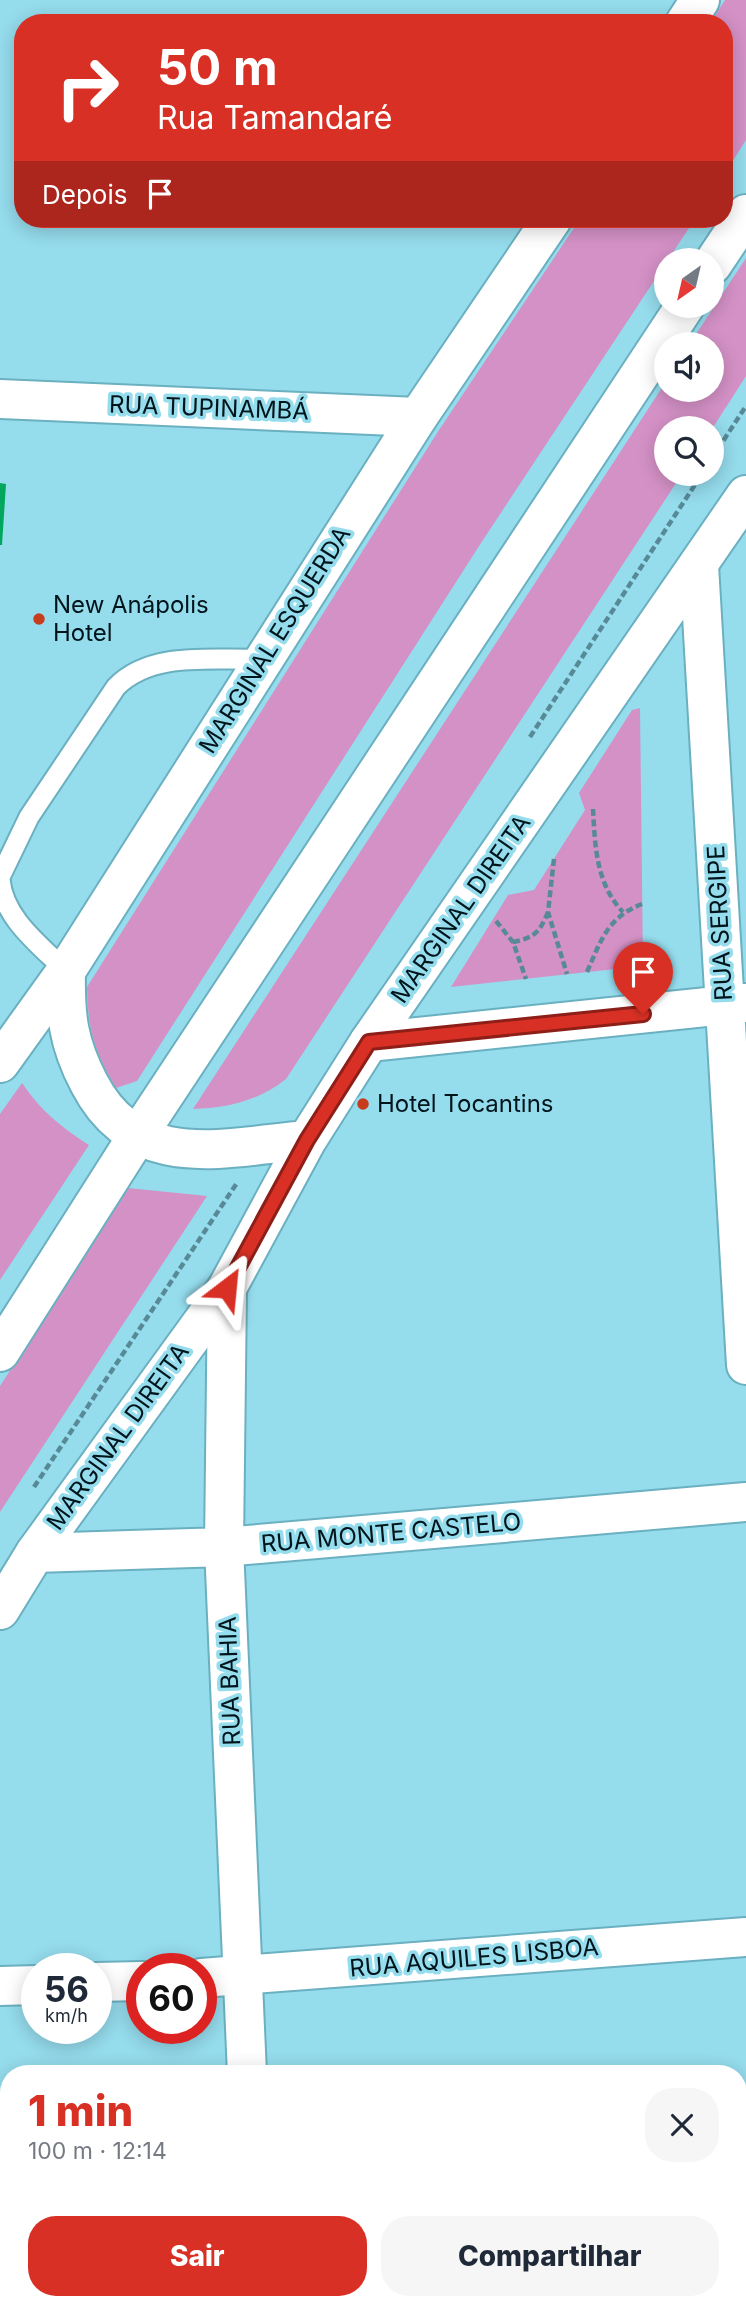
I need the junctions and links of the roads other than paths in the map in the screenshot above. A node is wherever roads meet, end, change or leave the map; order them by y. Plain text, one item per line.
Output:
1 (746, 214) edge
2 (546, 228) edge
3 (723, 248) edge
4 (677, 318) edge
5 (0, 399) edge
6 (418, 417) junction
7 (746, 495) edge
8 (699, 565) junction
9 (263, 659) junction
10 (0, 878) edge
11 (65, 971) junction
12 (735, 1004) edge
13 (369, 1042) junction
14 (0, 1063) edge
15 (136, 1138) junction
16 (307, 1140) junction
17 (227, 1288) junction
18 (0, 1352) edge
19 (746, 1365) edge
20 (746, 1502) edge
21 (225, 1547) junction
22 (35, 1553) junction
23 (0, 1610) edge
24 (746, 1937) edge
25 (241, 1977) junction
26 (217, 1978) edge
27 (21, 1985) edge
28 (0, 1986) edge
29 (246, 2065) edge

1 - 3 main road
2 - 6 main road, MARGINAL ESQUERDA
4 - 15 main road
5 - 6 main road, RUA TUPINAMBÁ
6 - 9 main road, MARGINAL ESQUERDA
7 - 8 main road, MARGINAL DIREITA
8 - 12 main road, RUA SERGIPE
8 - 13 main road, MARGINAL DIREITA
9 - 10 lane
9 - 11 main road, MARGINAL ESQUERDA
10 - 11 lane
11 - 14 main road, MARGINAL ESQUERDA
11 - 15 main road
12 - 13 main road
12 - 19 main road, RUA SERGIPE
13 - 16 main road, MARGINAL DIREITA
15 - 16 main road
15 - 18 main road
16 - 17 main road, MARGINAL DIREITA
17 - 21 main road, RUA BAHIA
17 - 22 main road, MARGINAL DIREITA
20 - 21 main road, RUA MONTE CASTELO
21 - 22 main road, RUA MONTE CASTELO
21 - 25 main road, RUA BAHIA
22 - 23 main road, MARGINAL DIREITA
24 - 25 main road, RUA AQUILES LISBOA
25 - 26 main road, RUA AQUILES LISBOA
25 - 29 main road, RUA BAHIA
27 - 28 main road

